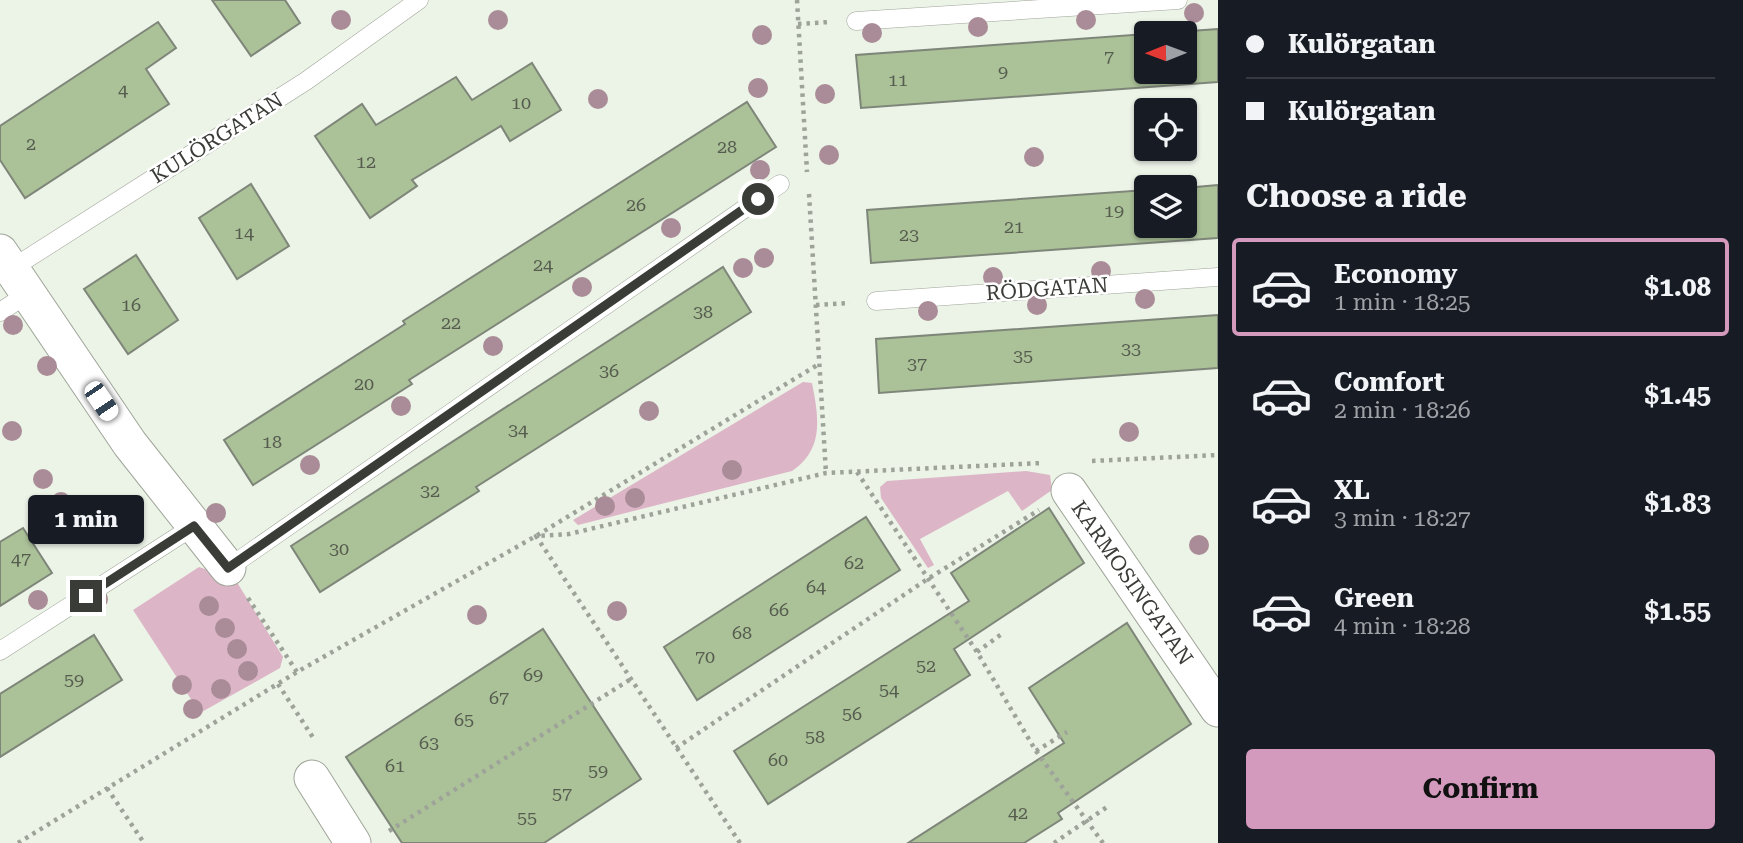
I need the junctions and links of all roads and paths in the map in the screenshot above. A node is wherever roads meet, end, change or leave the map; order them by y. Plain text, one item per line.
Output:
1 (419, 0) edge
2 (797, 0) edge
3 (1178, 0) edge
4 (856, 21) dead end
5 (780, 184) dead end
6 (1218, 276) edge
7 (9, 282) edge
8 (876, 301) dead end
9 (819, 364) junction
10 (1218, 455) edge
11 (857, 471) junction
12 (1068, 472) junction
13 (826, 473) junction
14 (194, 526) junction
15 (536, 536) junction
16 (228, 568) junction
17 (926, 580) junction
18 (1003, 633) dead end
19 (0, 651) edge
20 (977, 652) junction
21 (297, 672) junction
22 (631, 679) junction
23 (278, 684) junction
24 (1218, 709) edge
25 (1067, 732) dead end
26 (676, 747) junction
27 (1036, 751) junction
28 (312, 778) joint
29 (107, 788) junction
30 (1107, 807) dead end
31 (1088, 820) junction
32 (368, 839) edge
33 (18, 843) edge
34 (144, 843) edge
35 (740, 843) edge
36 (1054, 843) edge
37 (1103, 843) edge

1 - 7 lane, KULÖRGATAN
2 - 9 path
3 - 4 lane
5 - 16 lane
6 - 8 lane, RÖDGATAN
7 - 14 street, KULÖRGATAN
9 - 13 path
9 - 15 path
10 - 12 path
11 - 12 path
11 - 13 path
11 - 17 path
12 - 17 path
12 - 24 street, KARMOSINGATAN
13 - 15 path
14 - 16 street, KULÖRGATAN
14 - 19 lane
15 - 21 path
15 - 22 path
16 - 21 path
17 - 20 path
17 - 26 path
18 - 20 path
20 - 27 path
21 - 23 path
22 - 26 path
22 - 32 path
23 - 28 path
23 - 29 path
25 - 27 path
26 - 35 path
27 - 31 path
28 - 32 street
29 - 33 path
29 - 34 path
30 - 31 path
31 - 36 path
31 - 37 path

